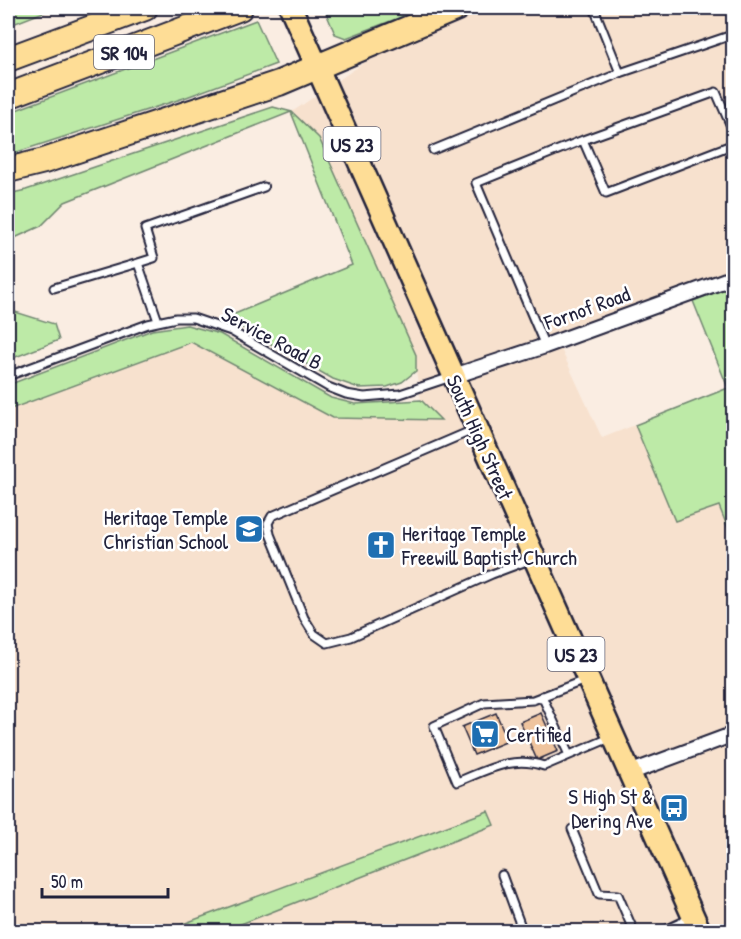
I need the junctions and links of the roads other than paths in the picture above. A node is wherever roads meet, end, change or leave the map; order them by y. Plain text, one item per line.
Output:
1 (108, 8) edge
2 (145, 8) edge
3 (240, 8) edge
4 (291, 8) edge
5 (457, 8) edge
6 (594, 8) edge
7 (734, 38) edge
8 (8, 59) edge
9 (318, 66) junction
10 (620, 73) junction
11 (8, 96) edge
12 (734, 133) edge
13 (583, 140) junction
14 (734, 144) edge
15 (433, 150) dead end
16 (8, 170) edge
17 (264, 187) dead end
18 (138, 263) junction
19 (734, 277) edge
20 (54, 288) dead end
21 (158, 321) junction
22 (545, 346) junction
23 (8, 376) edge
24 (454, 376) junction
25 (476, 429) junction
26 (534, 559) junction
27 (587, 679) junction
28 (542, 696) junction
29 (734, 734) edge
30 (613, 736) junction
31 (568, 755) junction
32 (629, 773) junction
33 (572, 829) dead end
34 (502, 875) dead end
35 (697, 924) edge
36 (523, 932) edge
37 (634, 932) edge
38 (661, 932) edge

1 - 8 highway
2 - 8 highway, SR 104
3 - 11 highway, SR 104
4 - 9 main road, South High Street / US 23
5 - 9 highway
6 - 10 lane
7 - 10 lane
9 - 16 highway
9 - 24 main road, South High Street / US 23
10 - 15 lane
12 - 13 lane
13 - 14 lane
13 - 22 lane
17 - 18 lane
18 - 20 lane
18 - 21 lane
19 - 22 street, Fornof Road
21 - 23 lane, Service Road B
21 - 24 lane, Service Road B
22 - 24 street, Fornof Road
24 - 25 main road, South High Street / US 23
25 - 26 main road, South High Street / US 23
25 - 26 lane
26 - 27 main road, South High Street / US 23
27 - 28 lane
27 - 30 main road, South High Street / US 23
28 - 31 lane
28 - 31 lane
29 - 32 street
30 - 31 lane
30 - 32 main road, South High Street / US 23
32 - 35 main road, South High Street / US 23
33 - 37 lane
34 - 36 lane
35 - 38 lane

